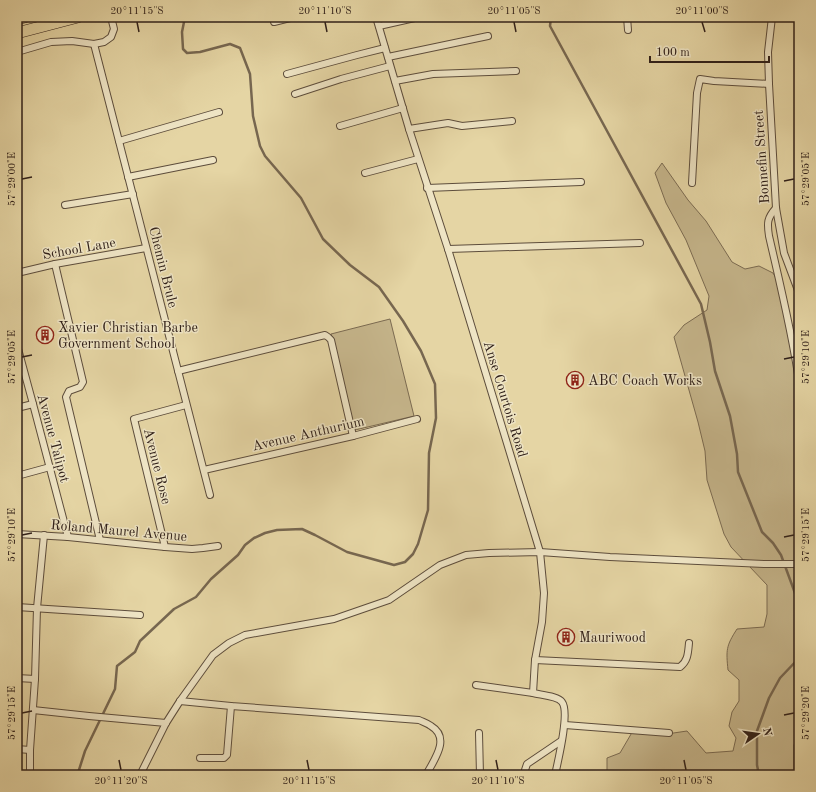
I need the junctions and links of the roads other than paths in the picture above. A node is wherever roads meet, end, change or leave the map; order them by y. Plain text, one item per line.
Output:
1 (26, 17) edge
2 (78, 17) edge
3 (111, 17) edge
4 (294, 17) edge
5 (376, 17) edge
6 (419, 17) edge
7 (627, 17) edge
8 (772, 17) edge
9 (17, 19) edge
10 (274, 22) dead end
11 (378, 26) junction
12 (628, 30) dead end
13 (17, 34) edge
14 (488, 36) dead end
15 (94, 44) junction
16 (385, 48) junction
17 (17, 52) edge
18 (388, 57) junction
19 (390, 66) junction
20 (516, 71) dead end
21 (287, 74) dead end
22 (395, 81) junction
23 (769, 84) junction
24 (295, 94) dead end
25 (403, 108) junction
26 (219, 112) dead end
27 (512, 121) dead end
28 (340, 126) dead end
29 (409, 129) junction
30 (119, 141) junction
31 (418, 159) junction
32 (213, 160) dead end
33 (365, 173) dead end
34 (128, 177) junction
35 (581, 182) dead end
36 (692, 183) dead end
37 (428, 188) junction
38 (132, 194) junction
39 (65, 205) dead end
40 (776, 208) junction
41 (640, 243) dead end
42 (146, 248) junction
43 (448, 250) junction
44 (54, 264) junction
45 (17, 273) edge
46 (799, 293) edge
47 (17, 346) edge
48 (178, 371) junction
49 (799, 381) edge
50 (33, 404) junction
51 (186, 405) junction
52 (17, 408) edge
53 (417, 419) dead end
54 (353, 436) junction
55 (50, 467) junction
56 (204, 470) junction
57 (17, 476) edge
58 (210, 496) dead end
59 (17, 534) edge
60 (44, 535) junction
61 (68, 537) junction
62 (100, 540) junction
63 (218, 546) dead end
64 (165, 547) junction
65 (540, 552) junction
66 (799, 564) edge
67 (17, 607) edge
68 (37, 608) junction
69 (140, 615) dead end
70 (689, 643) dead end
71 (535, 660) junction
72 (17, 678) edge
73 (35, 679) junction
74 (476, 685) dead end
75 (533, 693) junction
76 (180, 701) junction
77 (230, 706) junction
78 (33, 710) junction
79 (166, 723) junction
80 (565, 725) junction
81 (479, 733) dead end
82 (669, 733) dead end
83 (561, 740) junction
84 (17, 750) edge
85 (30, 750) junction
86 (200, 758) dead end
87 (30, 775) edge
88 (140, 775) edge
89 (426, 775) edge
90 (480, 775) edge
91 (524, 775) edge
92 (555, 775) edge

1 - 9 highway
2 - 13 highway
3 - 15 street
4 - 10 street
5 - 11 street, Anse Courtois Road
6 - 11 street
7 - 12 street
8 - 23 street, Bonnefin Street
11 - 16 street, Anse Courtois Road
14 - 18 street
15 - 17 street
15 - 30 street, Chemin Brule
16 - 18 street, Anse Courtois Road
16 - 21 street
18 - 19 street, Anse Courtois Road
19 - 22 street, Anse Courtois Road
19 - 24 street
20 - 22 street
22 - 25 street, Anse Courtois Road
23 - 36 street
23 - 40 street, Bonnefin Street
25 - 28 street
25 - 29 street, Anse Courtois Road
26 - 30 street
27 - 29 street
29 - 31 street, Anse Courtois Road
30 - 34 street, Chemin Brule
31 - 33 street
31 - 37 street, Anse Courtois Road
32 - 34 street
34 - 38 street, Chemin Brule
35 - 37 street
37 - 43 street, Anse Courtois Road
38 - 39 street
38 - 42 street, Chemin Brule
40 - 46 street, Bonnefin Street
40 - 49 street
41 - 43 street
42 - 44 street, School Lane
42 - 48 street, Chemin Brule
43 - 65 street, Anse Courtois Road
44 - 45 street, School Lane
44 - 62 street
47 - 50 street, Avenue Talipot
48 - 51 street, Chemin Brule
48 - 54 street
50 - 52 street
50 - 55 street, Avenue Talipot
51 - 56 street, Chemin Brule
51 - 64 street, Avenue Rose
53 - 54 street, Avenue Anthurium
54 - 56 street, Avenue Anthurium
55 - 57 street
55 - 61 street, Avenue Talipot
56 - 58 street, Chemin Brule
59 - 60 street, Roland Maurel Avenue
60 - 61 street, Roland Maurel Avenue
60 - 68 street
61 - 62 street, Roland Maurel Avenue
62 - 64 street, Roland Maurel Avenue
63 - 64 street, Roland Maurel Avenue
65 - 66 street
65 - 71 street, Anse Courtois Road
65 - 76 street
67 - 68 street
68 - 69 street
68 - 73 street
70 - 71 street
71 - 75 street, Anse Courtois Road
72 - 73 street
73 - 78 street
74 - 75 street
75 - 80 street
76 - 77 street
76 - 79 street
77 - 86 street
77 - 89 street
78 - 79 street
78 - 85 street
79 - 88 street
80 - 82 street
80 - 83 street
81 - 90 street
83 - 91 street
83 - 92 street
84 - 85 street
85 - 87 street

